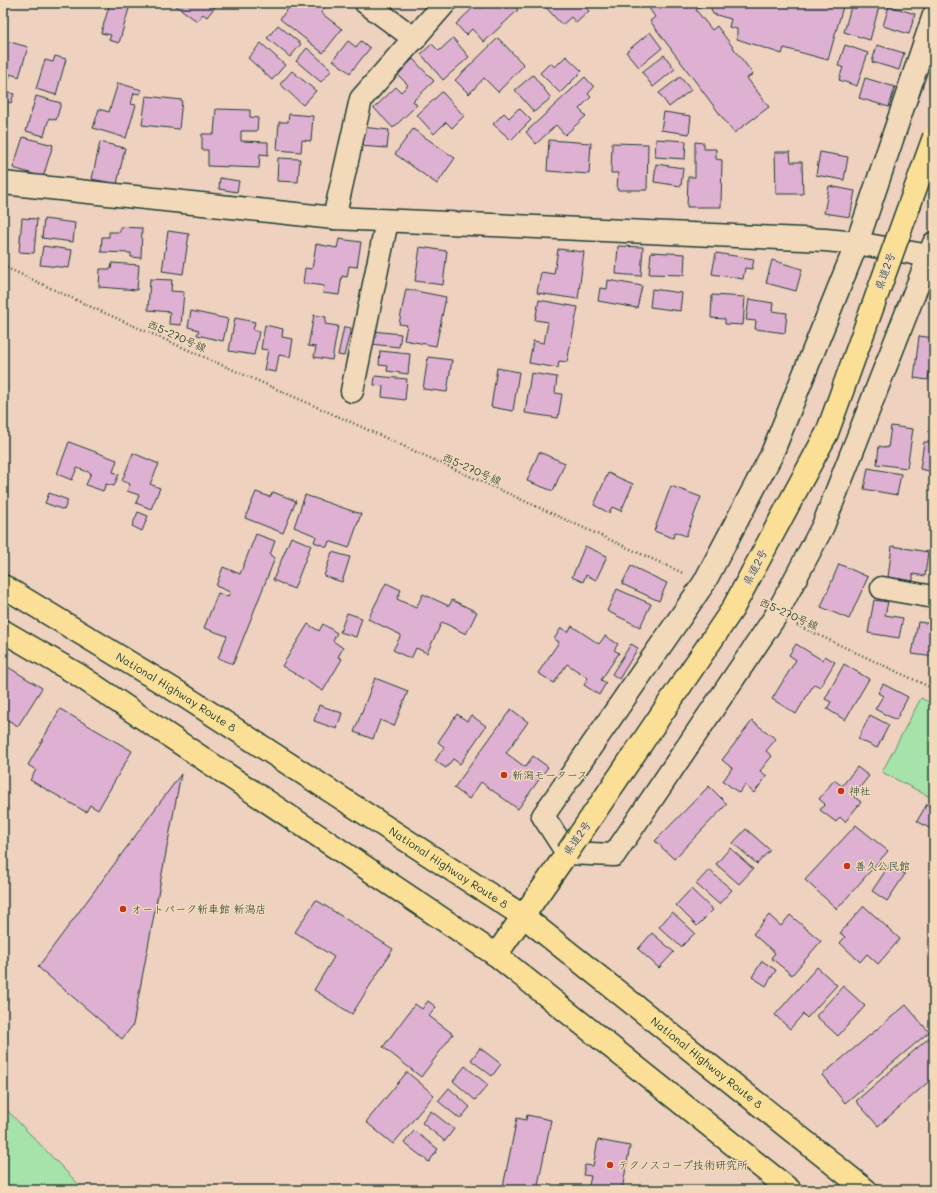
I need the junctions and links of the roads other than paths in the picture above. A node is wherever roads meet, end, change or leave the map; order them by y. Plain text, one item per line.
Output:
1 (366, 3) edge
2 (446, 3) edge
3 (934, 16) edge
4 (415, 39) junction
5 (934, 137) edge
6 (3, 183) edge
7 (334, 218) junction
8 (387, 221) junction
9 (857, 243) junction
10 (932, 252) edge
11 (352, 391) dead end
12 (3, 586) edge
13 (882, 588) dead end
14 (934, 597) edge
15 (3, 631) edge
16 (567, 853) junction
17 (523, 916) junction
18 (496, 955) junction
19 (790, 1190) edge
20 (866, 1190) edge

1 - 4 street
2 - 4 street
3 - 9 street
4 - 7 street
5 - 16 main road, 県道2号, bridge
6 - 7 street
7 - 8 street
8 - 9 street
8 - 11 street
9 - 10 street
9 - 16 street
10 - 16 street
12 - 17 main road, National Highway Route 8
13 - 14 street
15 - 18 main road
16 - 17 main road, 県道2号
17 - 18 main road, 県道2号
17 - 20 main road, National Highway Route 8
18 - 19 main road

